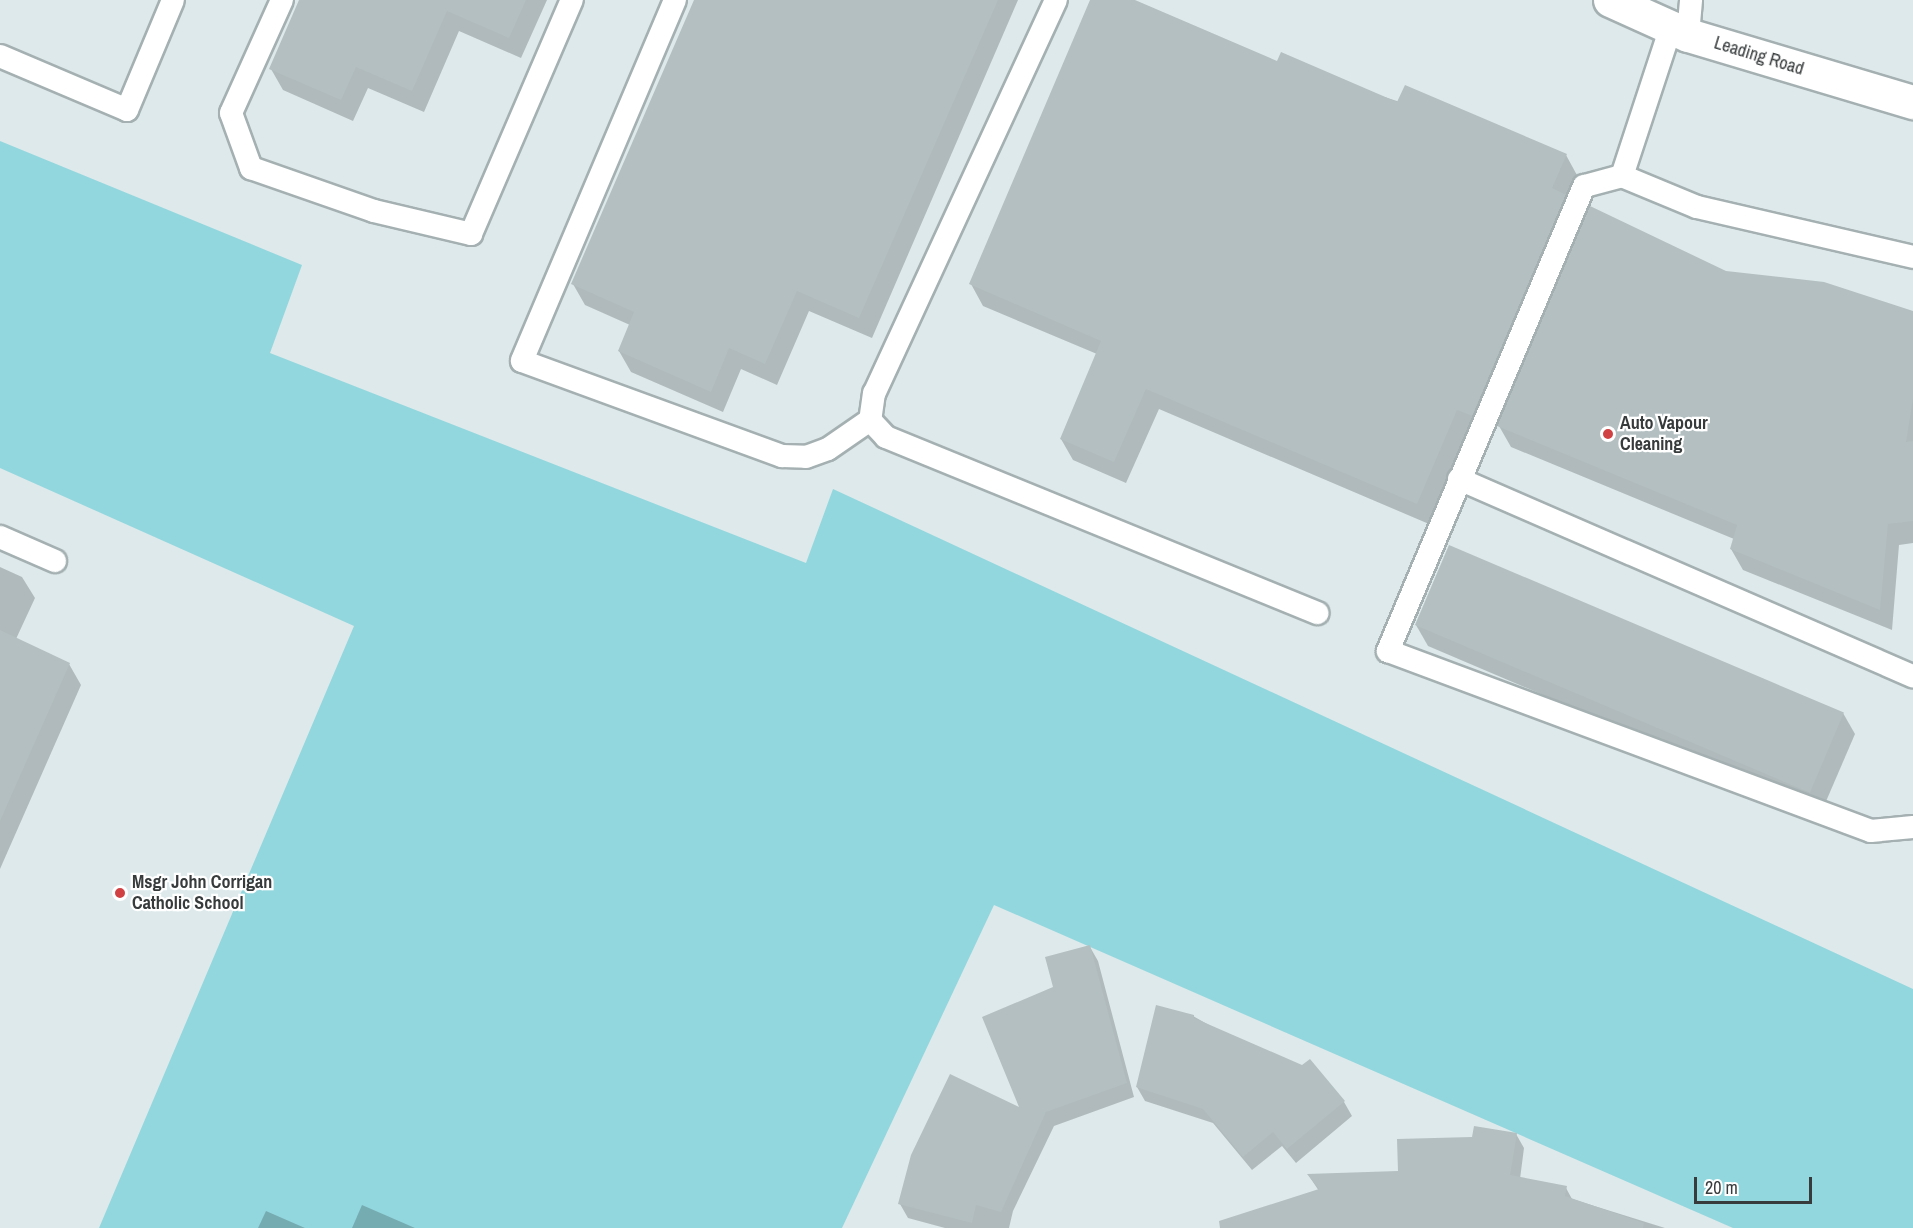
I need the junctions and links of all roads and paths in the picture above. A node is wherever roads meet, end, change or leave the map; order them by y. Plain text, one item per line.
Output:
1 (173, 0) edge
2 (282, 0) edge
3 (572, 0) edge
4 (675, 0) edge
5 (1056, 0) edge
6 (1610, 0) edge
7 (1691, 0) edge
8 (1680, 31) junction
9 (0, 56) edge
10 (1913, 102) edge
11 (1622, 176) junction
12 (1913, 257) edge
13 (870, 420) junction
14 (1459, 479) junction
15 (0, 537) edge
16 (55, 561) dead end
17 (1318, 613) dead end
18 (1913, 676) edge
19 (1913, 827) edge

1 - 9 lane
2 - 3 lane
4 - 13 lane
5 - 13 lane
6 - 8 street, Leading Road
7 - 8 lane
8 - 10 street, Leading Road
8 - 11 lane
11 - 12 lane
11 - 14 lane
13 - 17 lane
14 - 18 lane
14 - 19 lane
15 - 16 lane

